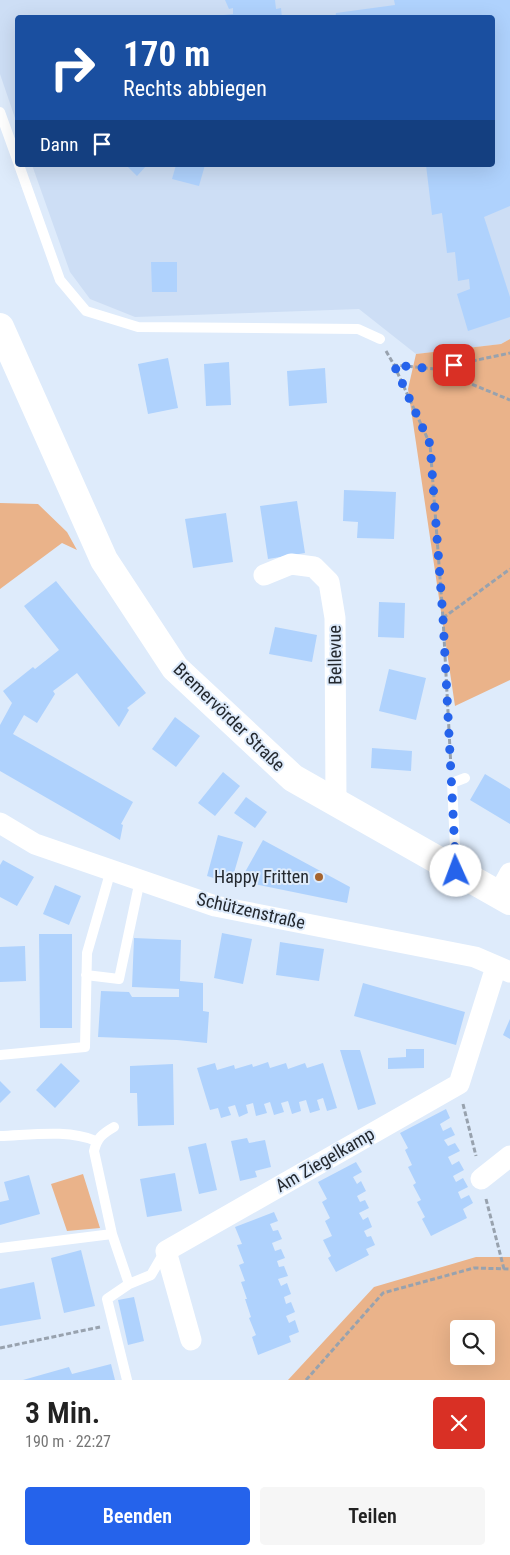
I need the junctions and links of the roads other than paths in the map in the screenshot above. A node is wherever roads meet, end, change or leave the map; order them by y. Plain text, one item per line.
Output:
1 (0, 112) edge
2 (15, 154) edge
3 (19, 167) edge
4 (0, 327) edge
5 (380, 339) road end
6 (264, 576) dead end
7 (465, 778) dead end
8 (336, 802) junction
9 (0, 823) edge
10 (111, 870) junction
11 (456, 871) junction
12 (140, 880) junction
13 (506, 890) edge
14 (503, 970) edge
15 (86, 975) junction
16 (0, 1055) edge
17 (114, 1128) dead end
18 (0, 1136) edge
19 (96, 1141) junction
20 (510, 1156) edge
21 (481, 1178) dead end
22 (112, 1234) junction
23 (0, 1248) edge
24 (166, 1251) junction
25 (129, 1284) junction
26 (191, 1340) dead end
27 (127, 1380) edge

1 - 2 lane
3 - 5 lane
4 - 8 main road, Bremervörder Straße
6 - 8 street, Bellevue
7 - 11 lane
8 - 11 main road, Bremervörder Straße
9 - 10 street, Schützenstraße
10 - 12 street, Schützenstraße
10 - 15 lane
11 - 13 main road, Bremervörder Straße
12 - 14 street, Schützenstraße
12 - 15 lane
14 - 24 street, Am Ziegelkamp
15 - 16 lane
17 - 19 lane
18 - 19 lane
19 - 22 lane
20 - 21 street
22 - 23 lane
22 - 25 lane
24 - 25 lane
24 - 26 street
25 - 27 lane

